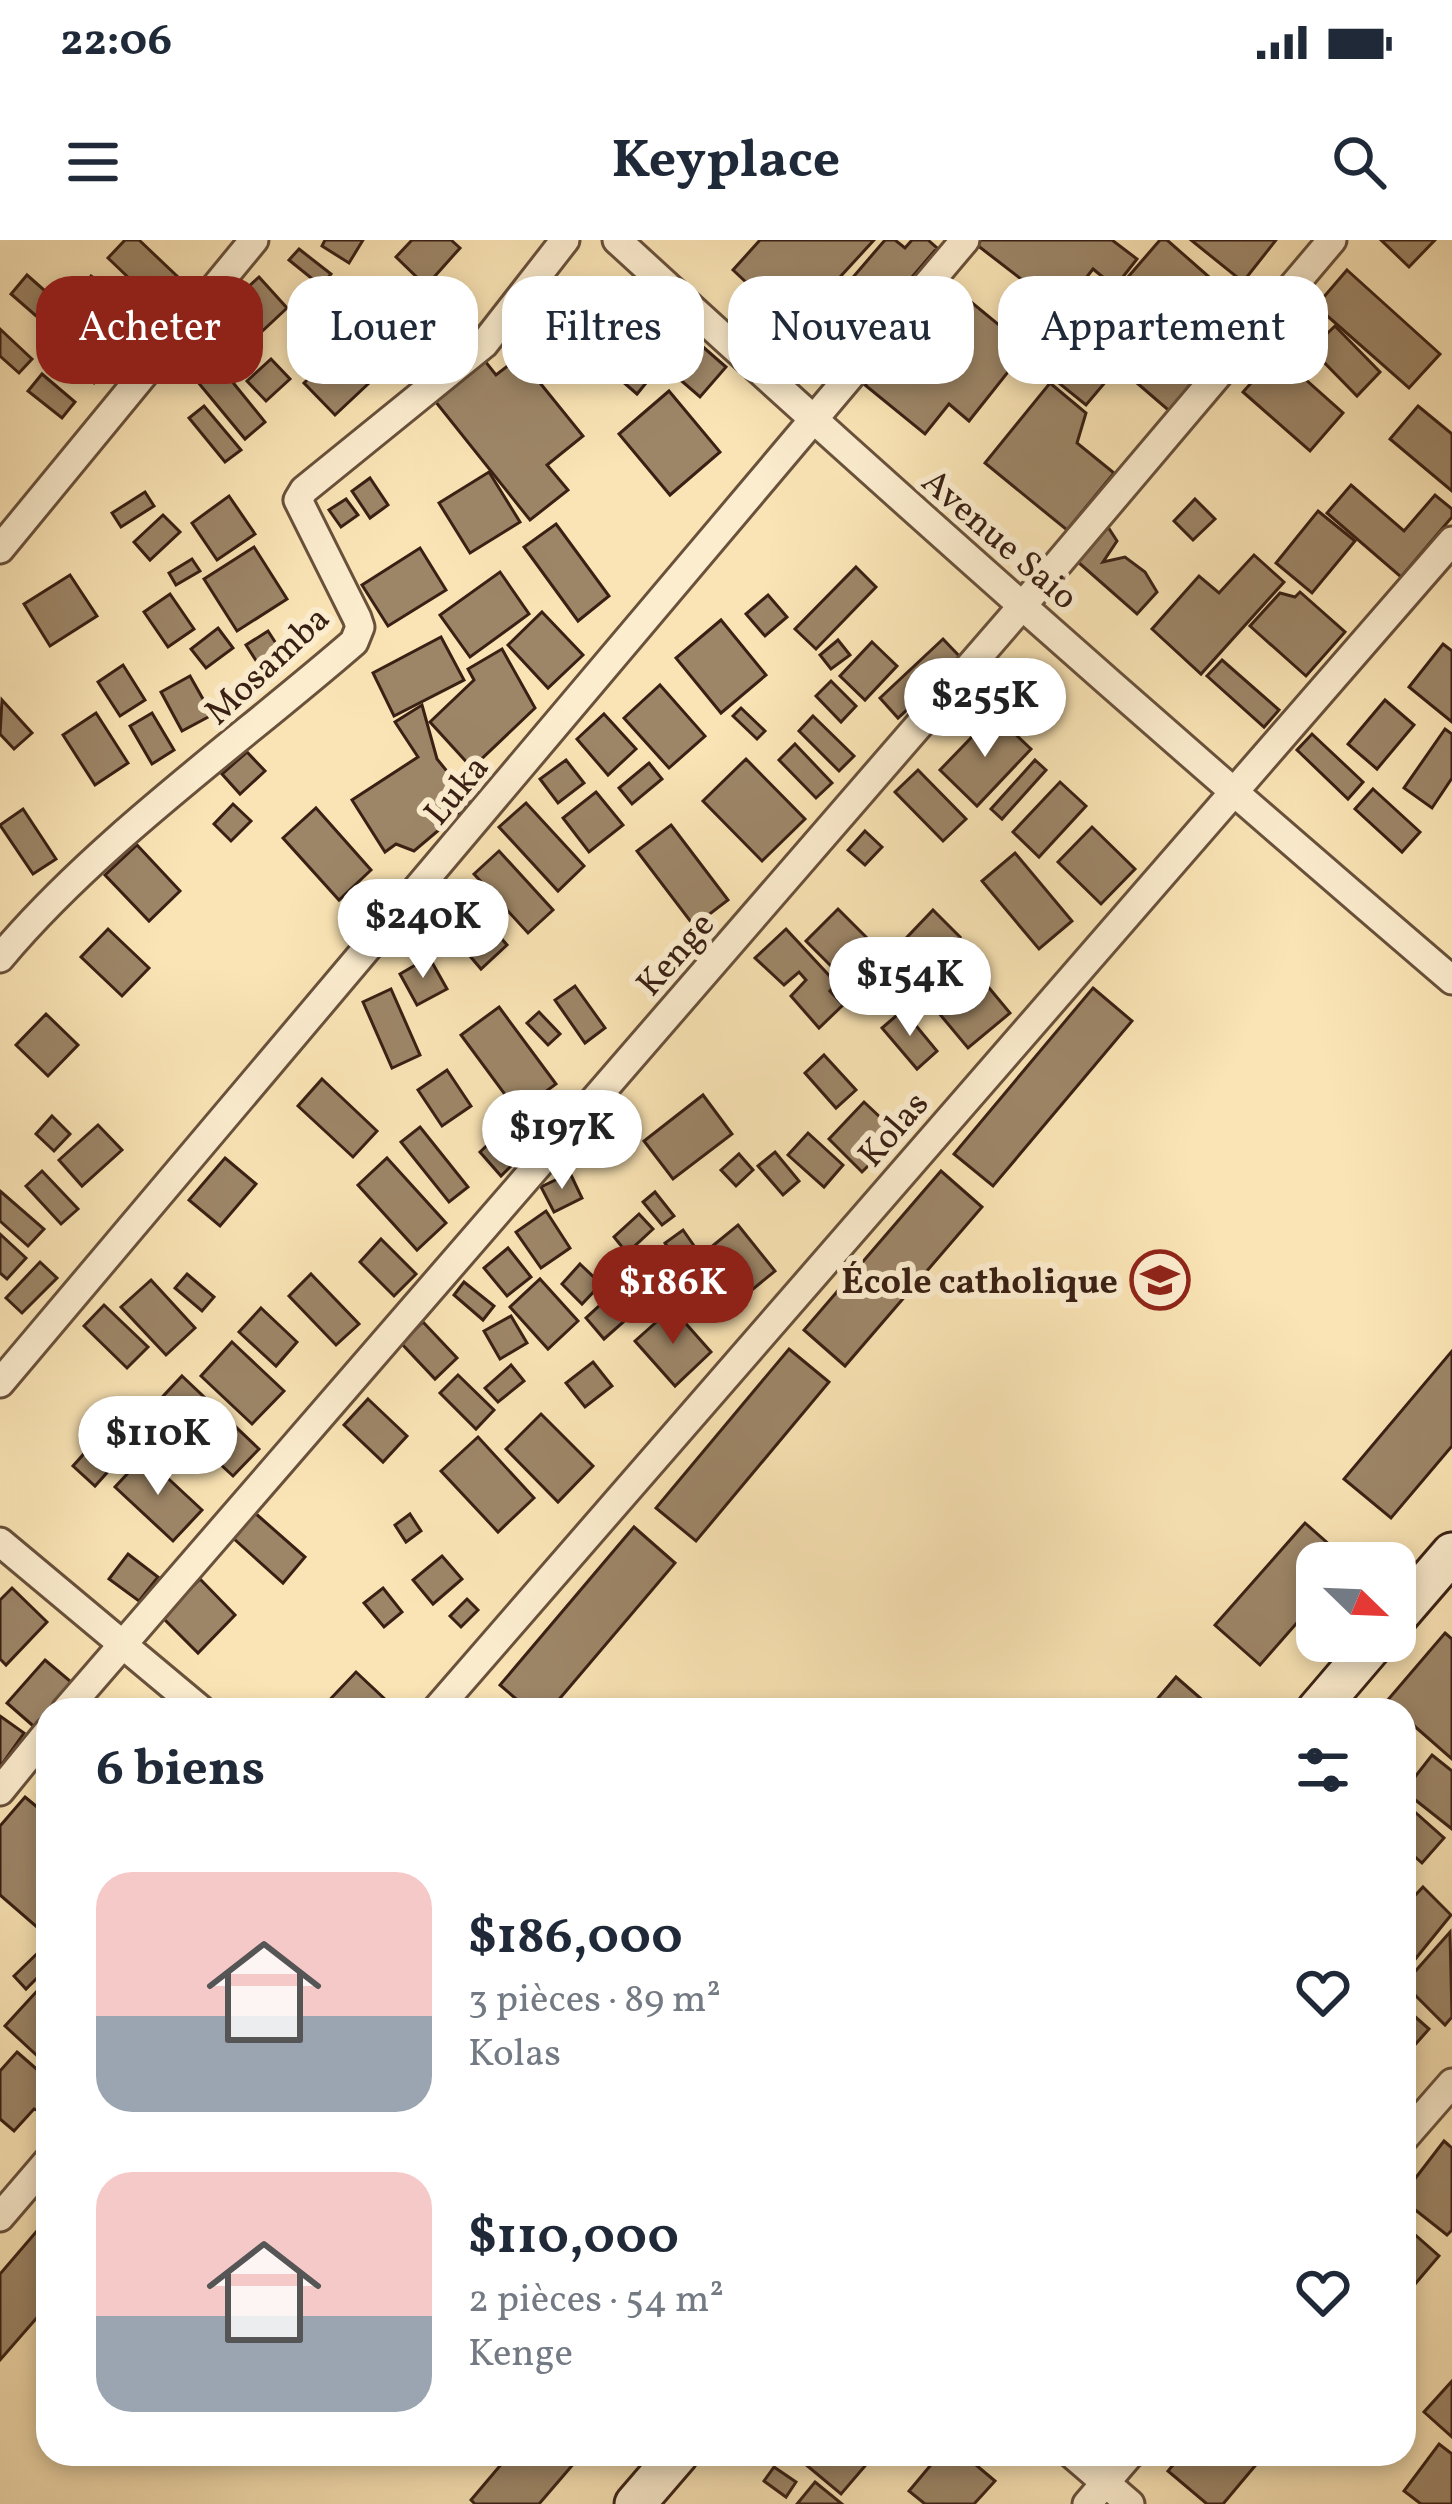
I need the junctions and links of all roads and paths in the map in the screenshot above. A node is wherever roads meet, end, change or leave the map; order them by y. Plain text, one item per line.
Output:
1 (254, 240) edge
2 (565, 240) edge
3 (617, 240) edge
4 (965, 240) edge
5 (1333, 240) edge
6 (813, 421) junction
7 (1452, 541) edge
8 (0, 549) edge
9 (1023, 605) junction
10 (1232, 791) junction
11 (0, 958) edge
12 (1452, 980) edge
13 (0, 1383) edge
14 (0, 1542) edge
15 (1452, 1553) edge
16 (1416, 1595) edge
17 (122, 1642) junction
18 (1358, 1662) edge
19 (76, 1698) edge
20 (187, 1698) edge
21 (446, 1698) edge
22 (1327, 1698) edge
23 (36, 1747) edge
24 (0, 1791) edge
25 (1452, 2083) edge
26 (1416, 2124) edge
27 (36, 2175) edge
28 (0, 2217) edge
29 (668, 2466) edge
30 (1087, 2466) edge
31 (1120, 2466) edge
32 (1106, 2482) junction
33 (635, 2504) edge
34 (1087, 2504) edge
35 (1130, 2504) edge

1 - 8 street
2 - 11 street, Mosamba
3 - 6 street, Avenue Saio
4 - 6 street, Luka
5 - 9 street, Kenge
6 - 9 street, Avenue Saio
6 - 13 street, Luka
7 - 10 street, Kolas
9 - 10 street, Avenue Saio
9 - 17 street, Kenge
10 - 12 street, Avenue Saio
10 - 21 street, Kolas
14 - 17 street
15 - 16 street
17 - 19 street, Kenge
17 - 20 street
18 - 22 street
23 - 24 street
25 - 26 street
27 - 28 street
29 - 33 street
30 - 32 street
31 - 32 street
32 - 34 street
32 - 35 street

